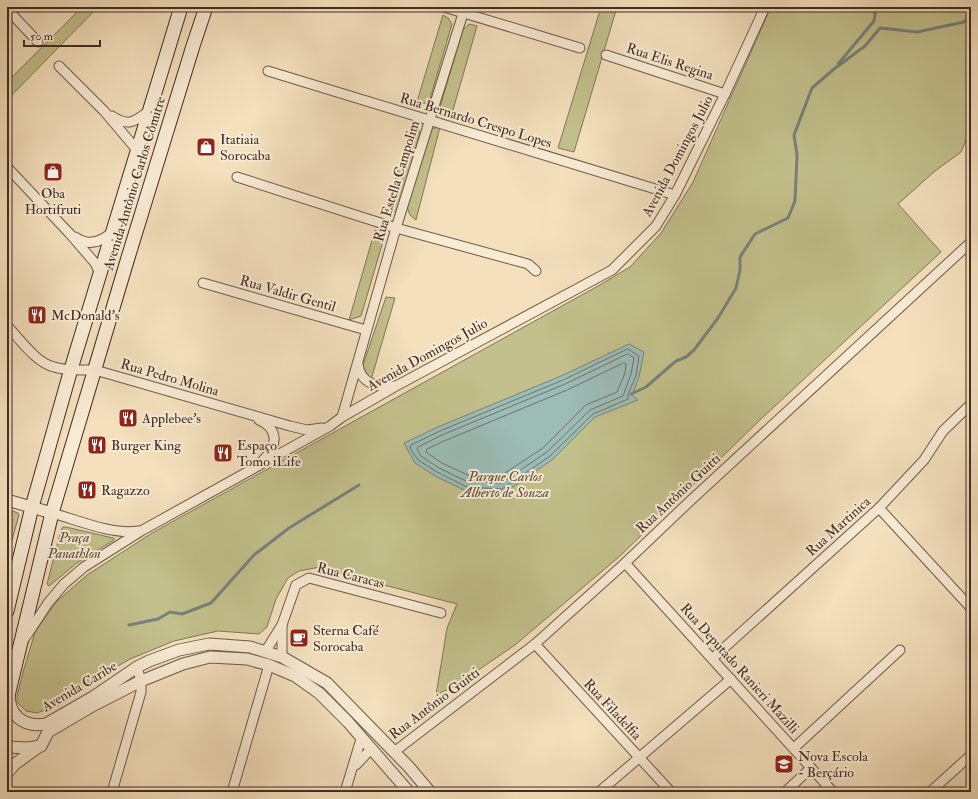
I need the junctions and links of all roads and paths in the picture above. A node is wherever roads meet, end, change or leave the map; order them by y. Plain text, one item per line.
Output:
1 (181, 7) edge
2 (206, 7) edge
3 (444, 7) edge
4 (765, 7) edge
5 (7, 9) edge
6 (464, 10) edge
7 (38, 42) dead end
8 (580, 48) dead end
9 (606, 55) dead end
10 (59, 66) dead end
11 (268, 71) dead end
12 (725, 94) junction
13 (104, 111) junction
14 (149, 111) junction
15 (429, 120) junction
16 (137, 150) junction
17 (7, 168) edge
18 (237, 177) dead end
19 (675, 195) junction
20 (396, 228) junction
21 (113, 231) junction
22 (70, 234) junction
23 (99, 242) junction
24 (970, 245) edge
25 (87, 254) junction
26 (536, 271) dead end
27 (100, 274) junction
28 (203, 283) dead end
29 (7, 326) edge
30 (366, 330) junction
31 (358, 363) junction
32 (71, 369) junction
33 (95, 370) junction
34 (396, 386) junction
35 (971, 404) edge
36 (238, 410) junction
37 (342, 417) junction
38 (330, 426) junction
39 (255, 468) junction
40 (7, 500) edge
41 (32, 507) junction
42 (879, 508) junction
43 (52, 512) junction
44 (141, 531) junction
45 (625, 563) junction
46 (971, 608) edge
47 (7, 611) edge
48 (441, 613) dead end
49 (282, 625) junction
50 (535, 644) junction
51 (19, 649) junction
52 (900, 650) dead end
53 (265, 652) junction
54 (282, 657) junction
55 (713, 658) junction
56 (269, 665) junction
57 (137, 667) junction
58 (731, 678) junction
59 (141, 681) junction
60 (8, 695) edge
61 (361, 739) junction
62 (383, 741) junction
63 (7, 746) edge
64 (41, 746) junction
65 (794, 748) junction
66 (371, 749) junction
67 (394, 753) junction
68 (971, 755) edge
69 (639, 758) junction
70 (383, 762) junction
71 (811, 768) junction
72 (7, 773) edge
73 (350, 776) junction
74 (112, 792) edge
75 (232, 792) edge
76 (345, 792) edge
77 (409, 792) edge
78 (430, 792) edge
79 (599, 792) edge
80 (671, 792) edge
81 (785, 792) edge
82 (833, 792) edge
83 (930, 792) edge

1 - 14 main road, Avenida Antônio Carlos Cômitre
2 - 33 main road, Avenida Antônio Carlos Cômitre
3 - 6 street
4 - 12 street, Avenida Domingos Julio
5 - 7 street
6 - 8 street
6 - 15 street, Rua Estella Campolim
9 - 12 street, Rua Elis Regina
10 - 13 street
11 - 15 street, Rua Bernardo Crespo Lopes
12 - 19 street, Avenida Domingos Julio
13 - 14 street
13 - 16 street
14 - 16 main road, Avenida Antônio Carlos Cômitre
15 - 19 street, Rua Bernardo Crespo Lopes
15 - 20 street, Rua Estella Campolim
16 - 21 main road, Avenida Antônio Carlos Cômitre
17 - 22 street
18 - 20 street
19 - 34 street, Avenida Domingos Julio
20 - 26 street
20 - 30 street, Rua Estella Campolim
21 - 23 street
21 - 27 main road, Avenida Antônio Carlos Cômitre
22 - 23 street
22 - 25 street
23 - 25 street
24 - 45 street, Rua Antônio Guitti
25 - 27 street
27 - 32 main road, Avenida Antônio Carlos Cômitre
28 - 30 street, Rua Valdir Gentil
29 - 32 street
30 - 31 street, Rua Estella Campolim
31 - 34 street
31 - 37 street, Rua Estella Campolim
32 - 33 street
32 - 41 main road, Avenida Antônio Carlos Cômitre
33 - 36 street, Rua Pedro Molina
33 - 43 main road, Avenida Antônio Carlos Cômitre
34 - 37 street, Avenida Domingos Julio
35 - 42 street, Rua Martinica
36 - 38 street, Rua Pedro Molina
36 - 39 street, Rua Pedro Molina
37 - 38 street, Avenida Domingos Julio
38 - 39 street, Avenida Domingos Julio
39 - 44 street, Avenida Domingos Julio
40 - 41 street
41 - 43 street
41 - 47 main road, Avenida Antônio Carlos Cômitre
42 - 46 street
42 - 55 street, Rua Martinica
43 - 44 street
43 - 51 main road, Avenida Antônio Carlos Cômitre
44 - 51 street, Avenida Domingos Julio
45 - 50 street, Rua Antônio Guitti
45 - 55 street, Rua Deputado Ranieri Mazilli
48 - 49 street, Rua Caracas
49 - 53 street, Rua Caracas
49 - 54 street, Rua Caracas
50 - 67 street, Rua Antônio Guitti
50 - 69 street, Rua Filadelfia
51 - 60 main road, Avenida Antônio Carlos Cômitre
52 - 65 street
53 - 54 street, Avenida Caribe
53 - 57 street, Avenida Caribe
54 - 62 street, Avenida Caribe
55 - 58 street, Rua Deputado Ranieri Mazilli
56 - 59 street, Avenida Caribe
56 - 61 street, Avenida Caribe
56 - 75 street
57 - 59 street, Avenida Caribe
57 - 60 street, Avenida Caribe
58 - 65 street, Rua Deputado Ranieri Mazilli
58 - 69 street
59 - 64 street, Avenida Caribe
59 - 74 street
61 - 66 street, Avenida Caribe
61 - 73 street
62 - 66 street
62 - 67 street, Avenida Caribe
63 - 64 street
64 - 72 street, Avenida Caribe
65 - 71 street, Rua Deputado Ranieri Mazilli
66 - 70 street, Avenida Caribe
66 - 73 street
67 - 70 street
67 - 78 street, Avenida Caribe
68 - 83 street
69 - 79 street
69 - 80 street, Rua Filadelfia
70 - 77 street, Avenida Caribe
71 - 81 street
71 - 82 street, Rua Deputado Ranieri Mazilli
73 - 76 street

